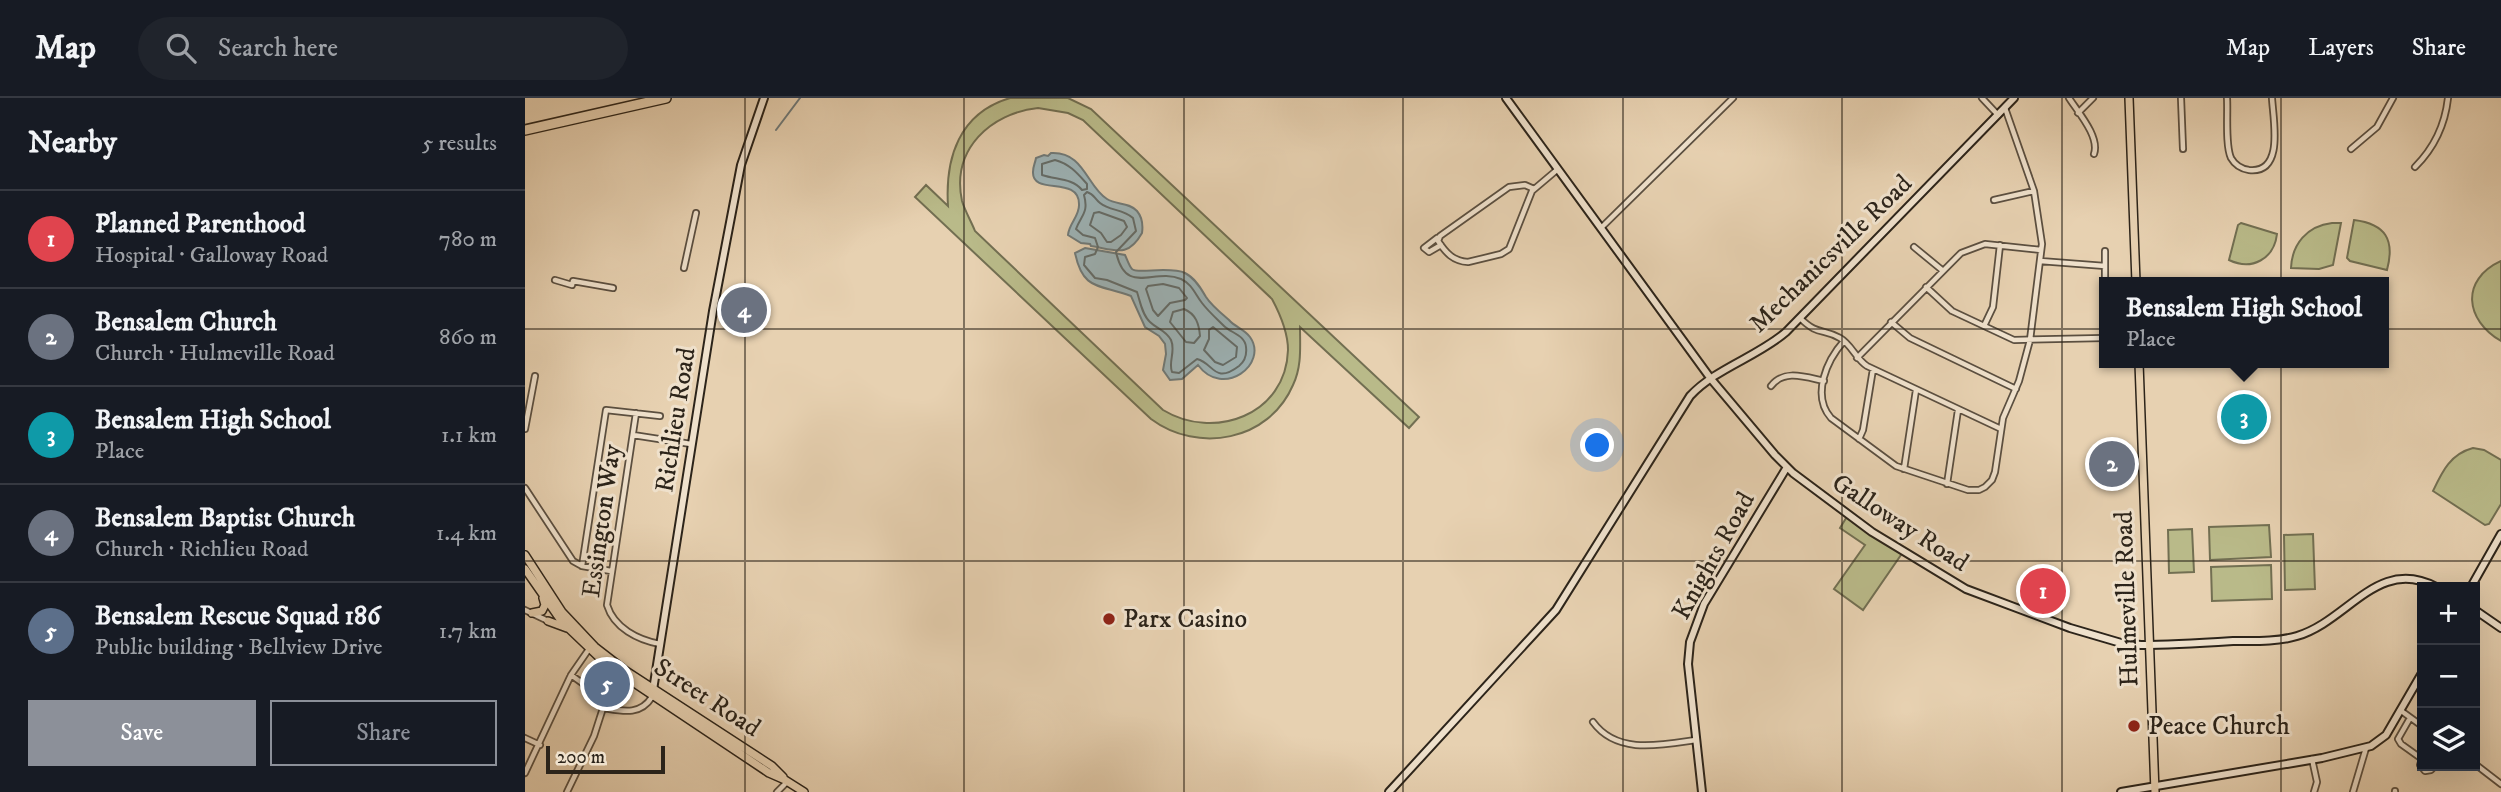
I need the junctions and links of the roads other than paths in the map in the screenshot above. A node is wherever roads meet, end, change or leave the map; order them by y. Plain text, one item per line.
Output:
1 (642, 98) edge
2 (666, 98) edge
3 (1506, 98) edge
4 (1733, 98) edge
5 (1982, 98) edge
6 (2014, 98) edge
7 (2069, 98) edge
8 (2093, 98) edge
9 (2129, 98) edge
10 (2181, 98) edge
11 (2227, 98) edge
12 (2272, 98) edge
13 (2393, 98) edge
14 (2448, 98) edge
15 (763, 100) edge
16 (2005, 108) junction
17 (2078, 113) junction
18 (1998, 115) junction
19 (525, 124) edge
20 (525, 130) edge
21 (2183, 149) dead end
22 (2351, 149) dead end
23 (2094, 154) dead end
24 (2415, 167) dead end
25 (1559, 169) junction
26 (1534, 190) junction
27 (2034, 191) junction
28 (1994, 200) dead end
29 (695, 212) dead end
30 (1602, 227) junction
31 (1438, 238) junction
32 (1441, 245) junction
33 (2000, 245) junction
34 (1915, 247) dead end
35 (2041, 250) junction
36 (2105, 251) dead end
37 (2040, 261) junction
38 (2105, 266) junction
39 (684, 268) dead end
40 (1942, 270) junction
41 (2105, 277) edge
42 (2136, 277) edge
43 (555, 280) dead end
44 (1926, 286) junction
45 (613, 288) dead end
46 (1800, 318) junction
47 (1891, 322) junction
48 (1984, 326) junction
49 (2099, 338) edge
50 (2030, 340) junction
51 (1844, 341) junction
52 (1857, 358) junction
53 (2139, 368) edge
54 (1873, 369) junction
55 (535, 376) dead end
56 (1711, 379) junction
57 (1824, 381) junction
58 (1771, 386) dead end
59 (2016, 389) junction
60 (1916, 390) junction
61 (1958, 410) junction
62 (636, 413) junction
63 (660, 416) dead end
64 (525, 429) edge
65 (2001, 429) junction
66 (633, 435) junction
67 (1859, 439) junction
68 (691, 444) junction
69 (1787, 467) junction
70 (1903, 469) junction
71 (1947, 484) junction
72 (525, 488) edge
73 (2501, 534) edge
74 (525, 555) edge
75 (582, 566) junction
76 (525, 569) edge
77 (611, 571) junction
78 (2424, 582) edge
79 (2474, 582) edge
80 (541, 594) junction
81 (528, 612) edge
82 (2480, 613) edge
83 (548, 621) joint
84 (2501, 628) edge
85 (571, 631) junction
86 (661, 645) junction
87 (2148, 645) junction
88 (589, 649) junction
89 (571, 675) junction
90 (2417, 681) edge
91 (653, 693) junction
92 (603, 708) junction
93 (2400, 710) junction
94 (2409, 719) junction
95 (1593, 722) dead end
96 (2417, 723) edge
97 (525, 738) edge
98 (1697, 740) junction
99 (722, 742) junction
100 (738, 743) junction
101 (540, 745) junction
102 (2366, 748) junction
103 (2417, 756) edge
104 (2312, 759) junction
105 (757, 760) junction
106 (2480, 768) edge
107 (525, 773) edge
108 (786, 781) junction
109 (2501, 784) edge
110 (2154, 789) edge
111 (568, 792) edge
112 (777, 792) edge
113 (784, 792) edge
114 (804, 792) edge
115 (1389, 792) edge
116 (1702, 792) edge
117 (2121, 792) edge
118 (2314, 792) edge
119 (2353, 792) edge

1 - 19 highway
2 - 20 highway
3 - 25 main road, Galloway Road
4 - 30 street
5 - 18 street
6 - 16 main road, Mechanicsville Road
7 - 17 street
8 - 17 street
9 - 42 main road
10 - 21 street
11 - 12 street
13 - 22 street
14 - 24 street
15 - 68 main road, Richlieu Road
16 - 18 main road, Mechanicsville Road
16 - 27 street
17 - 23 street
18 - 46 main road, Mechanicsville Road
25 - 26 street
25 - 30 main road, Galloway Road
26 - 31 street
26 - 32 street
27 - 28 street
27 - 35 street
29 - 39 street
30 - 56 main road, Galloway Road
31 - 32 street
31 - 32 street
33 - 35 street
33 - 40 street
33 - 48 street
34 - 40 street
35 - 37 street
36 - 38 street
37 - 38 street
37 - 50 street
38 - 41 street
40 - 44 street
43 - 45 street
44 - 47 street
44 - 48 street
46 - 51 street
46 - 56 main road, Mechanicsville Road
47 - 52 street
47 - 59 street
48 - 50 street
49 - 50 street
50 - 59 street
51 - 52 street
51 - 57 street
52 - 54 street
53 - 87 main road, Hulmeville Road
54 - 60 street
54 - 67 street
55 - 64 street
56 - 69 main road, Galloway Road
56 - 115 main road, Mechanicsville Road
57 - 58 street
57 - 67 street
59 - 65 street
60 - 61 street
60 - 70 street
61 - 65 street
61 - 71 street
62 - 63 street
62 - 66 street, Essington Way
62 - 75 street
65 - 71 street
66 - 68 street
66 - 77 street, Essington Way
67 - 70 street
68 - 86 main road, Richlieu Road
69 - 87 main road, Galloway Road
69 - 98 main road, Knights Road
70 - 71 street
72 - 75 street
73 - 79 main road
74 - 91 main road, Street Road
75 - 77 street
76 - 80 main road, Street Road
77 - 86 street, Essington Way
78 - 87 main road, Galloway Road
80 - 81 main road
80 - 85 main road, Street Road
81 - 83 street
82 - 84 main road
83 - 85 main road
85 - 88 main road, Street Road
86 - 91 main road, Richlieu Road
87 - 110 main road, Hulmeville Road
88 - 89 street
88 - 91 main road, Street Road
89 - 92 street
89 - 101 street
90 - 93 main road
91 - 92 street
91 - 99 main road, Street Road
91 - 100 main road, Street Road
92 - 111 street
93 - 94 street
93 - 102 main road
94 - 96 street
94 - 103 street
95 - 98 street
97 - 101 street
98 - 116 main road, Knights Road
99 - 100 main road
99 - 105 main road, Street Road
100 - 105 main road, Street Road
101 - 107 street
102 - 104 main road
102 - 119 street
104 - 110 main road
104 - 118 street
105 - 108 main road, Street Road
106 - 109 street
108 - 112 street
108 - 113 street
108 - 114 main road, Street Road
110 - 117 main road

